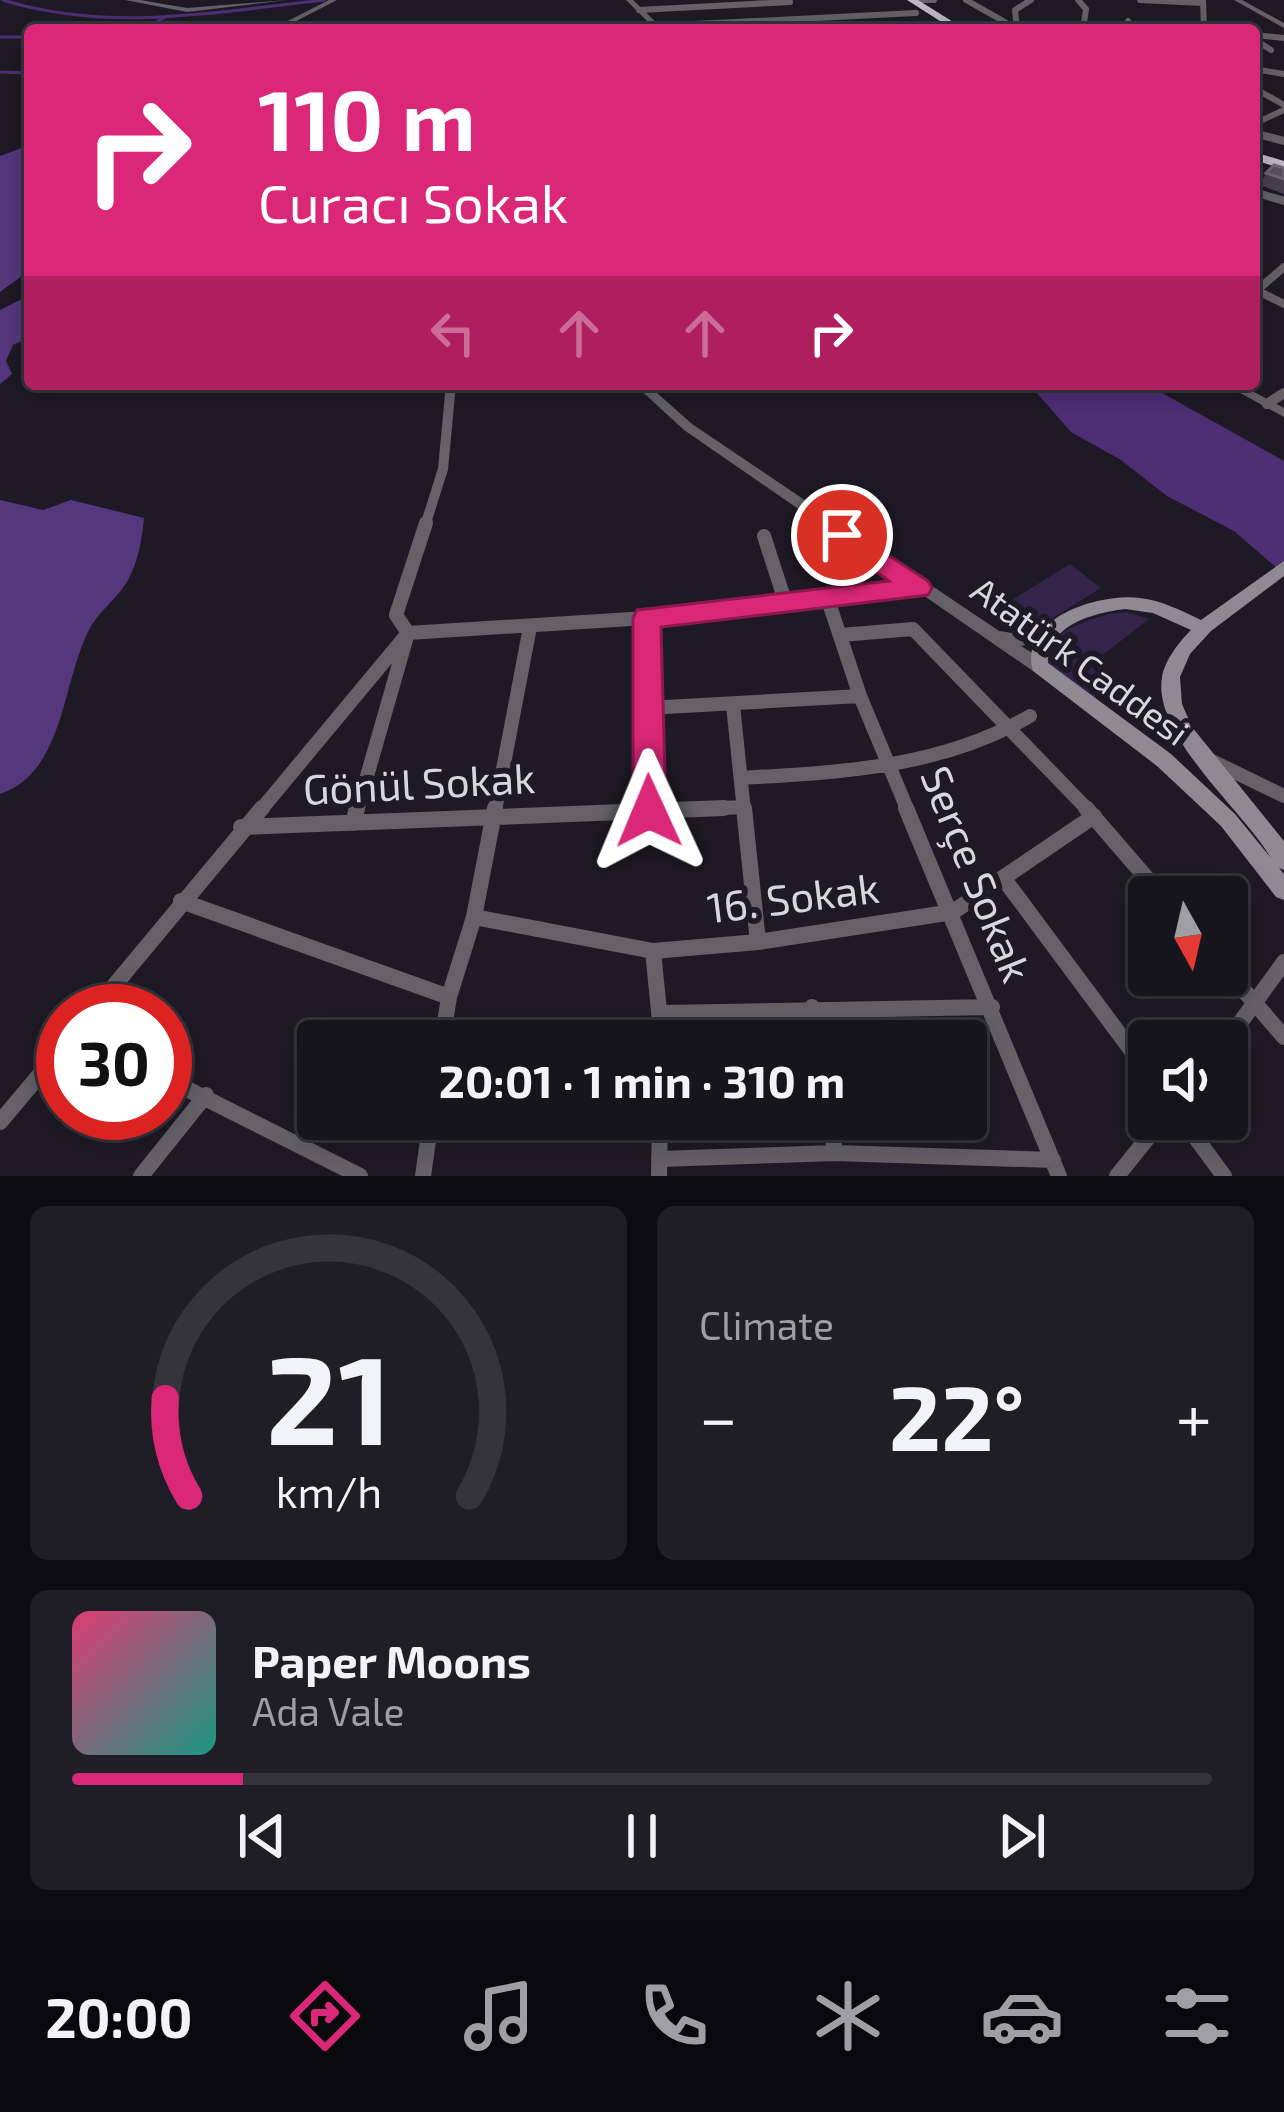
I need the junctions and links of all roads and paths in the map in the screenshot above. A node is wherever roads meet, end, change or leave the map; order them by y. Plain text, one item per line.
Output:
1 (128, 0) edge
2 (284, 0) edge
3 (629, 0) edge
4 (898, 0) edge
5 (934, 0) edge
6 (966, 0) edge
7 (1031, 0) edge
8 (1140, 0) edge
9 (1237, 0) edge
10 (789, 1) edge
11 (330, 2) edge
12 (1203, 2) edge
13 (915, 6) edge
14 (638, 10) junction
15 (804, 18) junction
16 (1128, 21) dead end
17 (286, 24) edge
18 (653, 24) edge
19 (716, 24) edge
20 (954, 24) edge
21 (1009, 24) edge
22 (1013, 24) edge
23 (1130, 24) edge
24 (1284, 26) edge
25 (1260, 42) edge
26 (1271, 50) dead end
27 (1284, 267) edge
28 (1260, 287) edge
29 (450, 390) edge
30 (647, 390) edge
31 (1241, 390) edge
32 (1284, 393) edge
33 (1267, 404) junction
34 (1284, 413) edge
35 (764, 536) dead end
36 (1284, 567) edge
37 (919, 588) junction
38 (828, 600) junction
39 (786, 604) junction
40 (647, 618) junction
41 (530, 627) junction
42 (1204, 628) junction
43 (408, 633) junction
44 (841, 635) junction
45 (1044, 636) junction
46 (996, 637) junction
47 (1039, 666) junction
48 (860, 696) junction
49 (733, 705) junction
50 (648, 708) junction
51 (1030, 716) dead end
52 (1011, 728) junction
53 (1205, 758) junction
54 (894, 768) junction
55 (741, 778) junction
56 (1284, 796) edge
57 (744, 807) junction
58 (649, 811) junction
59 (495, 815) junction
60 (1094, 816) junction
61 (353, 823) junction
62 (241, 827) junction
63 (1277, 841) edge
64 (1284, 860) edge
65 (1145, 876) edge
66 (1004, 879) junction
67 (1284, 890) edge
68 (182, 901) junction
69 (953, 913) junction
70 (474, 917) junction
71 (758, 942) junction
72 (653, 950) junction
73 (1284, 962) edge
74 (115, 984) edge
75 (1248, 996) edge
76 (449, 998) junction
77 (1256, 1005) junction
78 (992, 1006) junction
79 (812, 1007) junction
80 (662, 1013) junction
81 (445, 1020) edge
82 (662, 1020) edge
83 (814, 1020) edge
84 (1244, 1020) edge
85 (1284, 1037) edge
86 (1128, 1046) edge
87 (36, 1080) edge
88 (192, 1089) edge
89 (206, 1095) junction
90 (0, 1122) edge
91 (428, 1140) edge
92 (833, 1140) edge
93 (1146, 1140) edge
94 (1197, 1140) edge
95 (835, 1153) junction
96 (659, 1167) edge
97 (1056, 1168) edge
98 (141, 1176) edge
99 (360, 1176) edge
100 (423, 1176) edge
101 (1117, 1176) edge
102 (1224, 1176) edge

1 - 2 street
3 - 14 street
4 - 13 highway
5 - 13 street
6 - 21 street
7 - 22 street
8 - 12 street
9 - 24 street
10 - 14 street
10 - 15 street
11 - 17 street
13 - 15 street
13 - 20 highway
14 - 18 street
15 - 19 street
16 - 23 street
25 - 26 street
27 - 28 street
29 - 43 street
30 - 37 street, Atatürk Caddesi
31 - 33 street
32 - 33 street
33 - 34 street
35 - 39 street
36 - 42 main road
37 - 38 street
37 - 46 street, Atatürk Caddesi
38 - 39 street
38 - 44 street, Serçe Sokak
39 - 40 street
40 - 41 street
40 - 50 street
41 - 43 street
41 - 59 street
42 - 45 main road
42 - 53 main road
43 - 61 street
43 - 62 street
44 - 48 street, Serçe Sokak
44 - 52 street
45 - 46 street
45 - 47 main road
46 - 47 street, Atatürk Caddesi
47 - 67 main road, Atatürk Caddesi
48 - 49 street
48 - 54 street, Serçe Sokak
49 - 50 street
49 - 55 street
50 - 58 street
51 - 52 street
52 - 54 street
52 - 60 street
53 - 56 street
53 - 63 main road
54 - 55 street
54 - 69 street, Serçe Sokak
55 - 57 street
57 - 58 street, Gönül Sokak
57 - 71 street
58 - 59 street, Gönül Sokak
59 - 61 street, Gönül Sokak
59 - 70 street
60 - 65 street
60 - 66 street, 16. Sokak
61 - 62 street, Gönül Sokak
62 - 68 street
63 - 64 main road
66 - 69 street, 16. Sokak
66 - 86 street
68 - 74 street
68 - 76 street
69 - 71 street, 16. Sokak
69 - 78 street, Serçe Sokak
70 - 72 street, 16. Sokak
70 - 76 street
71 - 72 street, 16. Sokak
72 - 80 street
73 - 77 street
75 - 77 street
76 - 81 street
77 - 84 street
77 - 85 street
78 - 79 street
78 - 97 street, Serçe Sokak
79 - 80 street
79 - 83 street
80 - 82 street
87 - 90 street
88 - 89 street
89 - 98 street
89 - 99 street
91 - 100 street
92 - 95 street
93 - 101 street
94 - 102 street
95 - 96 street
95 - 97 street

